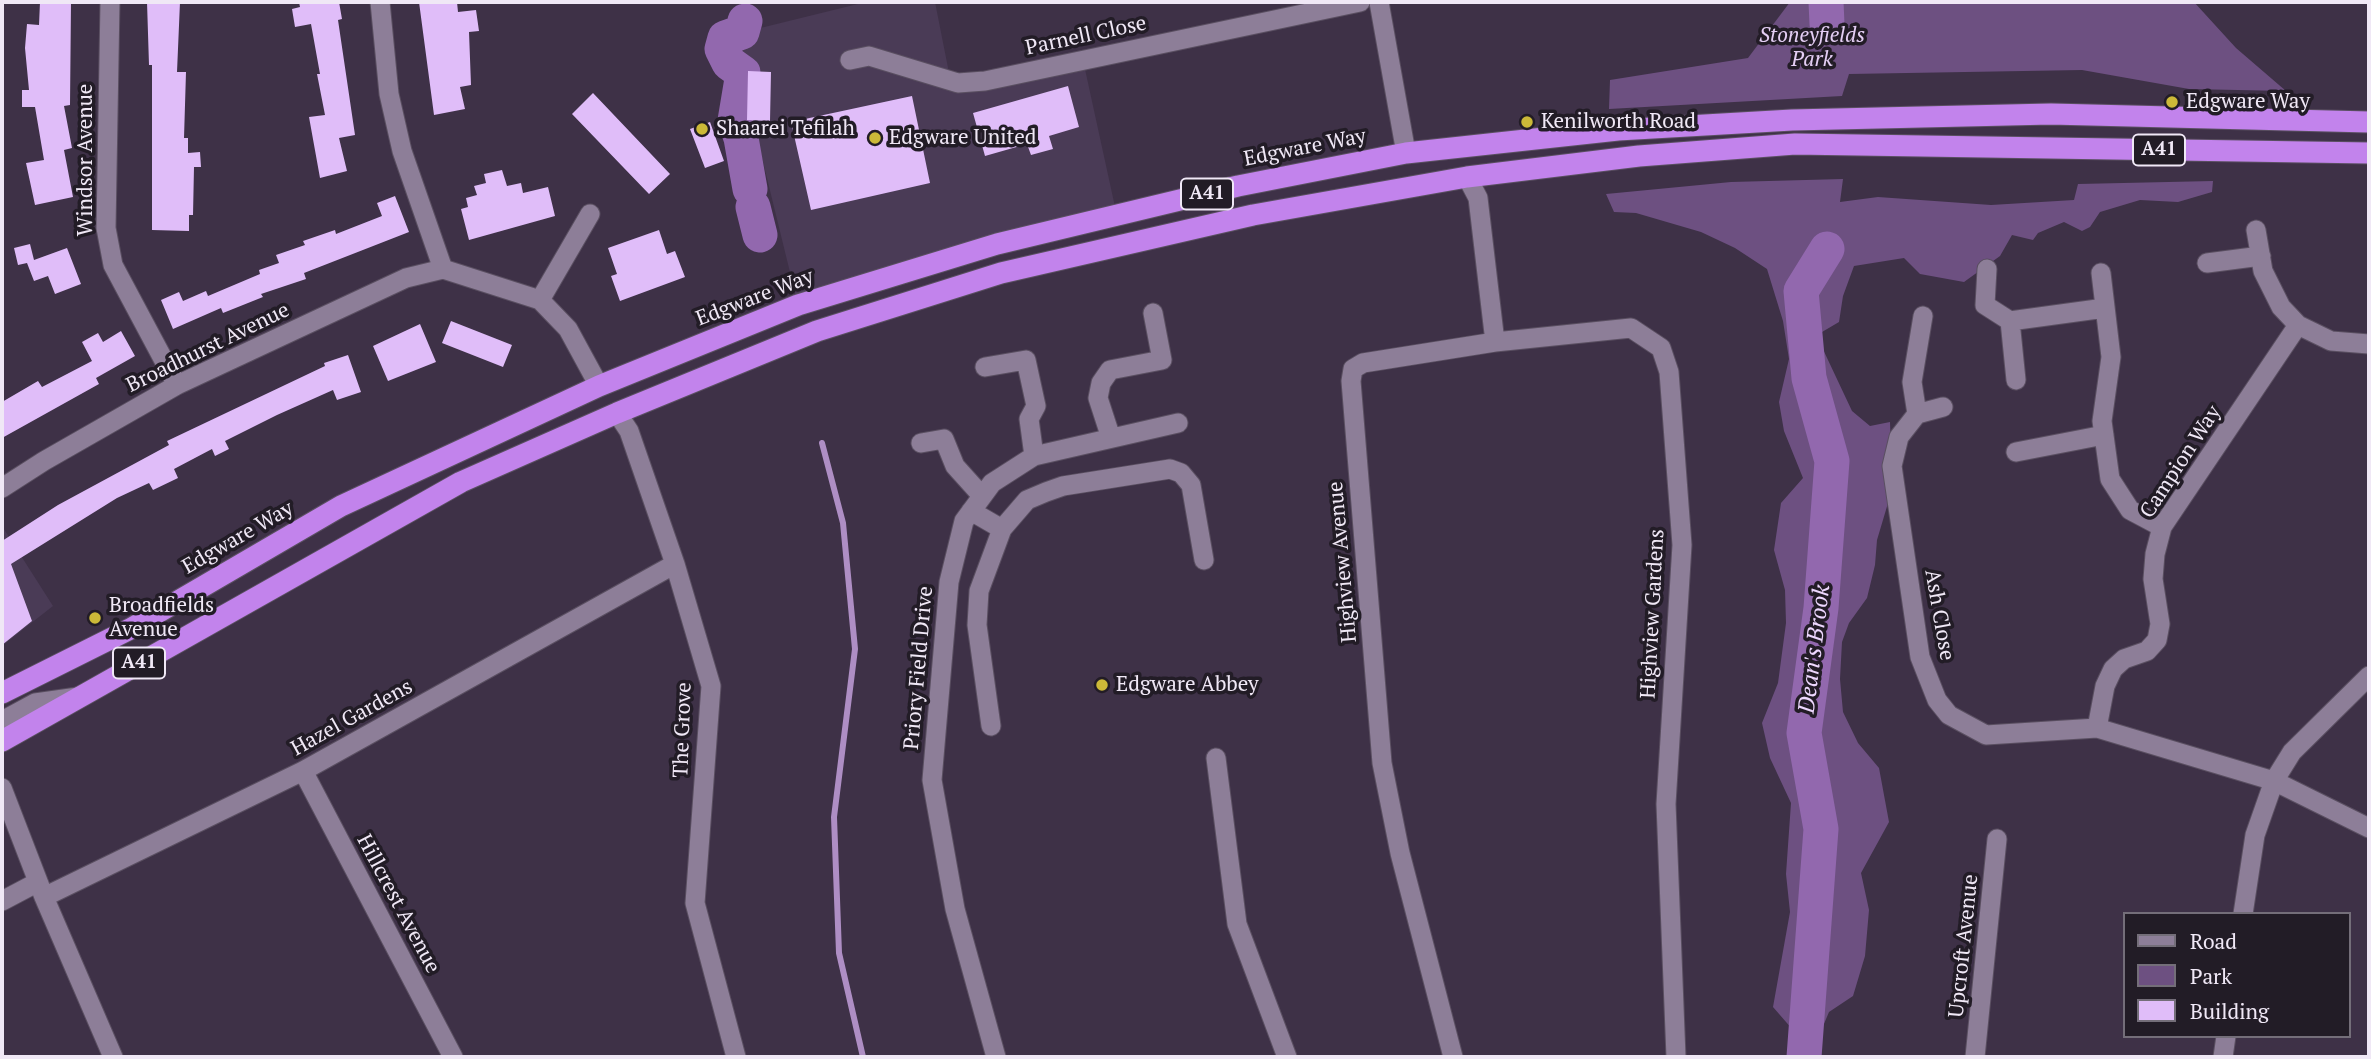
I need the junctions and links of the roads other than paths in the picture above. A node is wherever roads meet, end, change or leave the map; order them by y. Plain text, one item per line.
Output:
1 (110, 2) edge
2 (380, 2) edge
3 (1360, 2) edge
4 (1379, 2) edge
5 (850, 60) dead end
6 (2369, 122) edge
7 (1406, 153) junction
8 (2369, 153) edge
9 (1467, 177) junction
10 (590, 214) dead end
11 (2256, 230) dead end
12 (2260, 256) junction
13 (2207, 263) dead end
14 (443, 269) junction
15 (1987, 269) dead end
16 (2101, 274) dead end
17 (540, 300) junction
18 (2105, 308) junction
19 (1153, 313) dead end
20 (1923, 316) dead end
21 (2010, 321) junction
22 (2298, 326) junction
23 (1495, 342) junction
24 (2369, 344) edge
25 (985, 366) dead end
26 (2016, 380) dead end
27 (177, 385) junction
28 (599, 386) junction
29 (1944, 407) dead end
30 (617, 413) junction
31 (1917, 414) junction
32 (1178, 423) dead end
33 (2104, 435) junction
34 (1111, 438) junction
35 (921, 443) dead end
36 (2016, 452) dead end
37 (1034, 456) junction
38 (2, 488) edge
39 (976, 504) junction
40 (2162, 527) junction
41 (1002, 529) junction
42 (1204, 560) dead end
43 (675, 564) junction
44 (2369, 676) edge
45 (2, 693) edge
46 (79, 697) junction
47 (2, 721) edge
48 (991, 726) dead end
49 (2097, 728) junction
50 (2, 741) edge
51 (1216, 758) dead end
52 (303, 771) junction
53 (2274, 781) junction
54 (2, 788) edge
55 (2369, 828) edge
56 (1997, 839) dead end
57 (41, 890) junction
58 (2, 901) edge
59 (2244, 912) edge
60 (2226, 1038) edge
61 (113, 1057) edge
62 (453, 1057) edge
63 (736, 1057) edge
64 (996, 1057) edge
65 (1287, 1057) edge
66 (1452, 1057) edge
67 (1676, 1057) edge
68 (1975, 1057) edge
69 (2223, 1057) edge

1 - 27 street, Windsor Avenue
2 - 14 street
3 - 5 street, Parnell Close
4 - 7 street
6 - 7 highway, Edgware Way / A41
7 - 28 highway, Edgware Way / A41
8 - 9 highway, A41
9 - 23 street
9 - 30 highway, A41
10 - 17 street
11 - 12 street
12 - 13 street
12 - 22 street
14 - 17 street
14 - 27 street, Broadhurst Avenue
15 - 21 street
16 - 18 street
17 - 28 street
18 - 21 street
18 - 33 street
19 - 34 street
20 - 31 street
21 - 26 street
22 - 24 street
22 - 40 street, Campion Way
23 - 66 street, Highview Avenue
23 - 67 street, Highview Gardens
25 - 37 street
27 - 38 street, Broadhurst Avenue
28 - 45 highway, Edgware Way / A41
29 - 31 street
30 - 43 street, The Grove
30 - 46 highway, A41
31 - 49 street, Ash Close
32 - 34 street, Priory Field Drive
33 - 36 street
33 - 40 street
34 - 37 street, Priory Field Drive
35 - 39 street
37 - 39 street, Priory Field Drive
39 - 41 street
39 - 64 street, Priory Field Drive
40 - 49 street, Campion Way
41 - 42 street
41 - 48 street
43 - 52 street, Hazel Gardens
43 - 63 street, The Grove
44 - 53 street
46 - 47 street
46 - 50 highway, A41
49 - 53 street, Ash Close
51 - 65 street
52 - 57 street, Hazel Gardens
52 - 62 street, Hillcrest Avenue
53 - 55 street, Ash Close
53 - 59 street
54 - 57 street
56 - 68 street, Upcroft Avenue
57 - 58 street, Hazel Gardens
57 - 61 street
60 - 69 street

